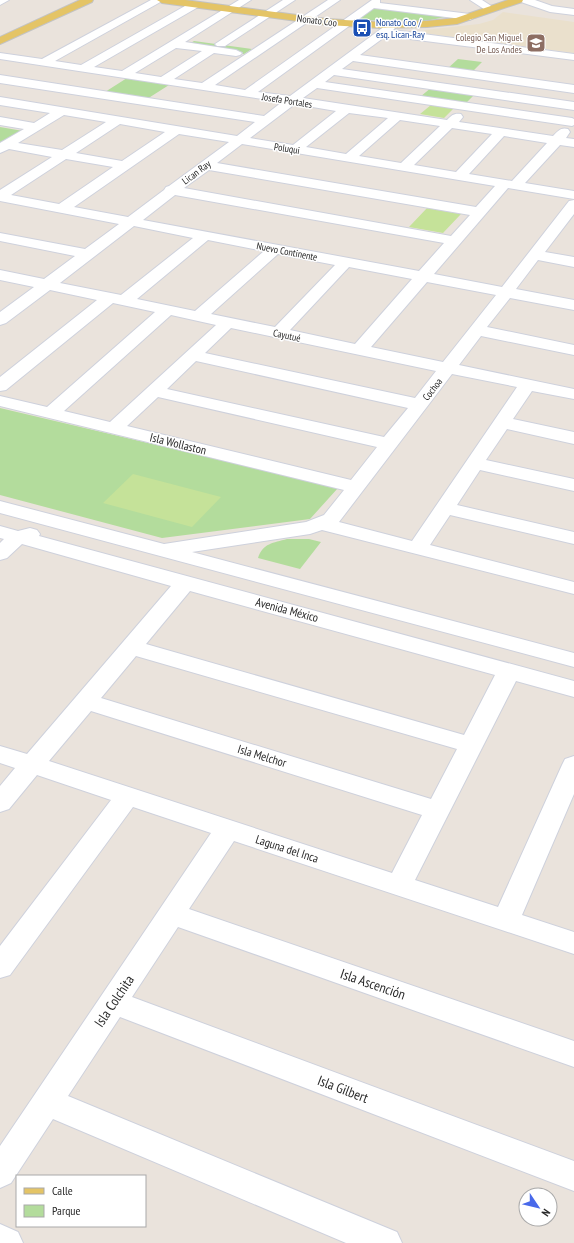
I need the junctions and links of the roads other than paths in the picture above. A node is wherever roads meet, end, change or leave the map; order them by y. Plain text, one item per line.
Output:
1 (4, 0) edge
2 (88, 0) edge
3 (161, 0) edge
4 (246, 0) edge
5 (290, 0) edge
6 (334, 0) edge
7 (475, 0) edge
8 (518, 0) edge
9 (525, 0) edge
10 (0, 2) edge
11 (196, 4) junction
12 (231, 9) junction
13 (491, 9) junction
14 (574, 12) edge
15 (268, 14) junction
16 (470, 17) junction
17 (306, 19) junction
18 (345, 24) junction
19 (388, 29) junction
20 (0, 41) edge
21 (178, 41) junction
22 (366, 45) junction
23 (217, 47) junction
24 (381, 47) dead end
25 (256, 53) junction
26 (0, 56) edge
27 (350, 57) junction
28 (574, 57) edge
29 (42, 63) junction
30 (82, 69) junction
31 (332, 71) junction
32 (124, 75) junction
33 (0, 79) edge
34 (162, 81) junction
35 (314, 84) junction
36 (204, 87) junction
37 (574, 89) edge
38 (482, 92) junction
39 (247, 94) junction
40 (0, 101) edge
41 (292, 101) junction
42 (574, 106) edge
43 (467, 107) junction
44 (346, 109) junction
45 (62, 111) junction
46 (397, 116) junction
47 (118, 120) junction
48 (265, 120) junction
49 (0, 121) edge
50 (573, 121) edge
51 (448, 124) junction
52 (36, 127) junction
53 (176, 130) junction
54 (501, 132) junction
55 (239, 140) junction
56 (556, 141) junction
57 (574, 143) edge
58 (3, 147) edge
59 (296, 149) junction
60 (64, 155) junction
61 (349, 158) junction
62 (124, 165) junction
63 (205, 165) junction
64 (404, 167) junction
65 (459, 176) junction
66 (510, 184) junction
67 (171, 190) junction
68 (574, 195) edge
69 (0, 197) edge
70 (574, 204) edge
71 (60, 209) junction
72 (480, 212) junction
73 (129, 222) junction
74 (566, 226) edge
75 (204, 236) junction
76 (0, 237) edge
77 (455, 241) junction
78 (275, 249) junction
79 (87, 254) junction
80 (535, 254) junction
81 (346, 262) junction
82 (574, 262) edge
83 (0, 275) edge
84 (423, 277) junction
85 (46, 285) junction
86 (506, 293) junction
87 (117, 299) junction
88 (574, 305) edge
89 (166, 310) junction
90 (4, 313) edge
91 (199, 316) junction
92 (228, 322) junction
93 (477, 330) junction
94 (278, 333) junction
95 (359, 350) junction
96 (574, 350) edge
97 (193, 355) junction
98 (448, 368) junction
99 (526, 385) junction
100 (0, 386) edge
101 (154, 391) junction
102 (574, 394) edge
103 (0, 400) edge
104 (420, 405) junction
105 (51, 413) junction
106 (502, 422) junction
107 (114, 428) junction
108 (574, 438) edge
109 (389, 444) junction
110 (475, 463) junction
111 (574, 485) edge
112 (357, 487) junction
113 (0, 507) edge
114 (446, 508) junction
115 (321, 524) junction
116 (67, 525) junction
117 (9, 534) edge
118 (265, 534) junction
119 (574, 538) edge
120 (418, 548) junction
121 (161, 550) junction
122 (0, 554) edge
123 (248, 574) junction
124 (185, 583) junction
125 (574, 588) edge
126 (365, 604) junction
127 (345, 626) junction
128 (131, 647) junction
129 (574, 660) edge
130 (509, 671) junction
131 (574, 689) edge
132 (86, 701) junction
133 (471, 745) junction
134 (0, 754) edge
135 (32, 765) junction
136 (574, 765) edge
137 (128, 796) junction
138 (0, 803) edge
139 (437, 810) junction
140 (228, 829) junction
141 (399, 885) junction
142 (171, 914) junction
143 (506, 921) junction
144 (574, 943) edge
145 (0, 967) edge
146 (113, 1002) junction
147 (574, 1054) edge
148 (47, 1102) junction
149 (0, 1172) edge
150 (574, 1176) edge
151 (0, 1240) edge
152 (6, 1243) edge
153 (385, 1243) edge

1 - 10 street
2 - 20 main road
3 - 11 main road, Nonato Coo
3 - 29 street
4 - 12 street
5 - 15 street
6 - 17 street
7 - 13 street
8 - 13 main road, Nonato Coo
9 - 14 street
11 - 12 main road, Nonato Coo
11 - 30 street
12 - 15 main road, Nonato Coo
12 - 21 street
13 - 16 main road, Nonato Coo
15 - 17 main road, Nonato Coo
15 - 23 street
16 - 18 street
16 - 19 main road, Nonato Coo
17 - 18 main road, Nonato Coo
17 - 25 street
18 - 19 main road, Nonato Coo
18 - 39 street
19 - 22 street, Lican Ray
19 - 28 street
21 - 23 street
21 - 32 street
22 - 24 street
22 - 27 street, Lican Ray
23 - 25 street
23 - 34 street
25 - 36 street
26 - 29 street, Josefa Portales
27 - 31 street, Lican Ray
27 - 37 street
29 - 30 street, Josefa Portales
30 - 32 street, Josefa Portales
31 - 35 street, Lican Ray
31 - 38 street
32 - 34 street, Josefa Portales
33 - 48 street
34 - 36 street, Josefa Portales
35 - 41 street, Lican Ray
35 - 43 street
36 - 39 street, Josefa Portales
38 - 42 street
38 - 43 street
39 - 41 street, Josefa Portales
40 - 45 street, Poluqui
41 - 44 street, Josefa Portales
41 - 48 street, Lican Ray
43 - 50 street
43 - 51 street
44 - 46 street, Josefa Portales
44 - 59 street
45 - 47 street, Poluqui
45 - 52 street
46 - 51 street, Josefa Portales
46 - 61 street
47 - 53 street, Poluqui
47 - 60 street
48 - 55 street, Lican Ray
49 - 52 street
50 - 56 street
51 - 54 street, Josefa Portales
51 - 64 street
52 - 58 street
53 - 55 street, Poluqui
53 - 62 street
54 - 56 street, Josefa Portales
54 - 65 street
55 - 59 street, Poluqui
55 - 63 street, Lican Ray
56 - 57 street, Josefa Portales
56 - 66 street
58 - 60 street
59 - 61 street, Poluqui
60 - 62 street
60 - 69 street
61 - 64 street, Poluqui
62 - 71 street
63 - 67 street, Lican Ray
63 - 72 street
64 - 65 street, Poluqui
65 - 66 street, Poluqui
66 - 68 street, Poluqui
66 - 72 street
67 - 73 street, Lican Ray
67 - 77 street
69 - 71 street, Nuevo Continente
70 - 74 street, Cochoa
71 - 73 street, Nuevo Continente
72 - 77 street
73 - 75 street, Nuevo Continente
73 - 79 street, Lican Ray
74 - 80 street, Cochoa
75 - 78 street, Nuevo Continente
75 - 87 street
76 - 79 street
77 - 84 street
78 - 81 street, Nuevo Continente
78 - 91 street
79 - 85 street, Lican Ray
80 - 82 street
80 - 86 street, Cochoa
81 - 84 street, Nuevo Continente
81 - 94 street
83 - 85 street, Cayutué
84 - 86 street, Nuevo Continente
84 - 95 street
85 - 87 street, Cayutué
85 - 90 street, Lican Ray
86 - 88 street, Nuevo Continente
86 - 93 street, Cochoa
87 - 89 street, Cayutué
87 - 100 street
89 - 91 street, Cayutué
89 - 105 street
91 - 92 street, Cayutué
92 - 94 street, Cayutué
92 - 97 street
93 - 96 street
93 - 98 street, Cochoa
94 - 95 street, Cayutué
95 - 98 street, Cayutué
97 - 101 street
97 - 104 street
98 - 99 street, Cayutué
98 - 104 street, Cochoa
99 - 102 street, Cayutué
99 - 106 street
101 - 107 street
101 - 109 street
103 - 105 street, Isla Wollaston
104 - 109 street, Cochoa
105 - 107 street, Isla Wollaston
106 - 108 street
106 - 110 street
107 - 112 street, Isla Wollaston
109 - 112 street, Cochoa
110 - 111 street
110 - 114 street
112 - 115 street, Cochoa
113 - 116 street, Avenida México
114 - 119 street
114 - 120 street
115 - 118 street, Cochoa
115 - 120 street
116 - 117 street
116 - 121 street, Avenida México
117 - 122 street
117 - 124 street, Avenida México
118 - 121 street, Cochoa
118 - 123 street
120 - 125 street
121 - 123 street, Avenida México
123 - 126 street, Avenida México
124 - 127 street, Avenida México
124 - 128 street
126 - 127 street
126 - 129 street, Avenida México
127 - 130 street, Avenida México
128 - 132 street
128 - 133 street
130 - 131 street, Avenida México
130 - 133 street
132 - 135 street
132 - 139 street, Isla Melchor
133 - 139 street
134 - 135 street, Laguna del Inca
135 - 137 street, Laguna del Inca
135 - 138 street
136 - 143 street
137 - 140 street, Laguna del Inca
137 - 145 street
139 - 141 street
140 - 141 street, Laguna del Inca
140 - 142 street, Isla Colchita
141 - 143 street, Laguna del Inca
142 - 146 street, Isla Colchita
142 - 147 street, Isla Ascención
143 - 144 street, Laguna del Inca
146 - 148 street, Isla Colchita
146 - 150 street, Isla Gilbert
148 - 149 street, Isla Colchita
148 - 153 street
151 - 152 street

